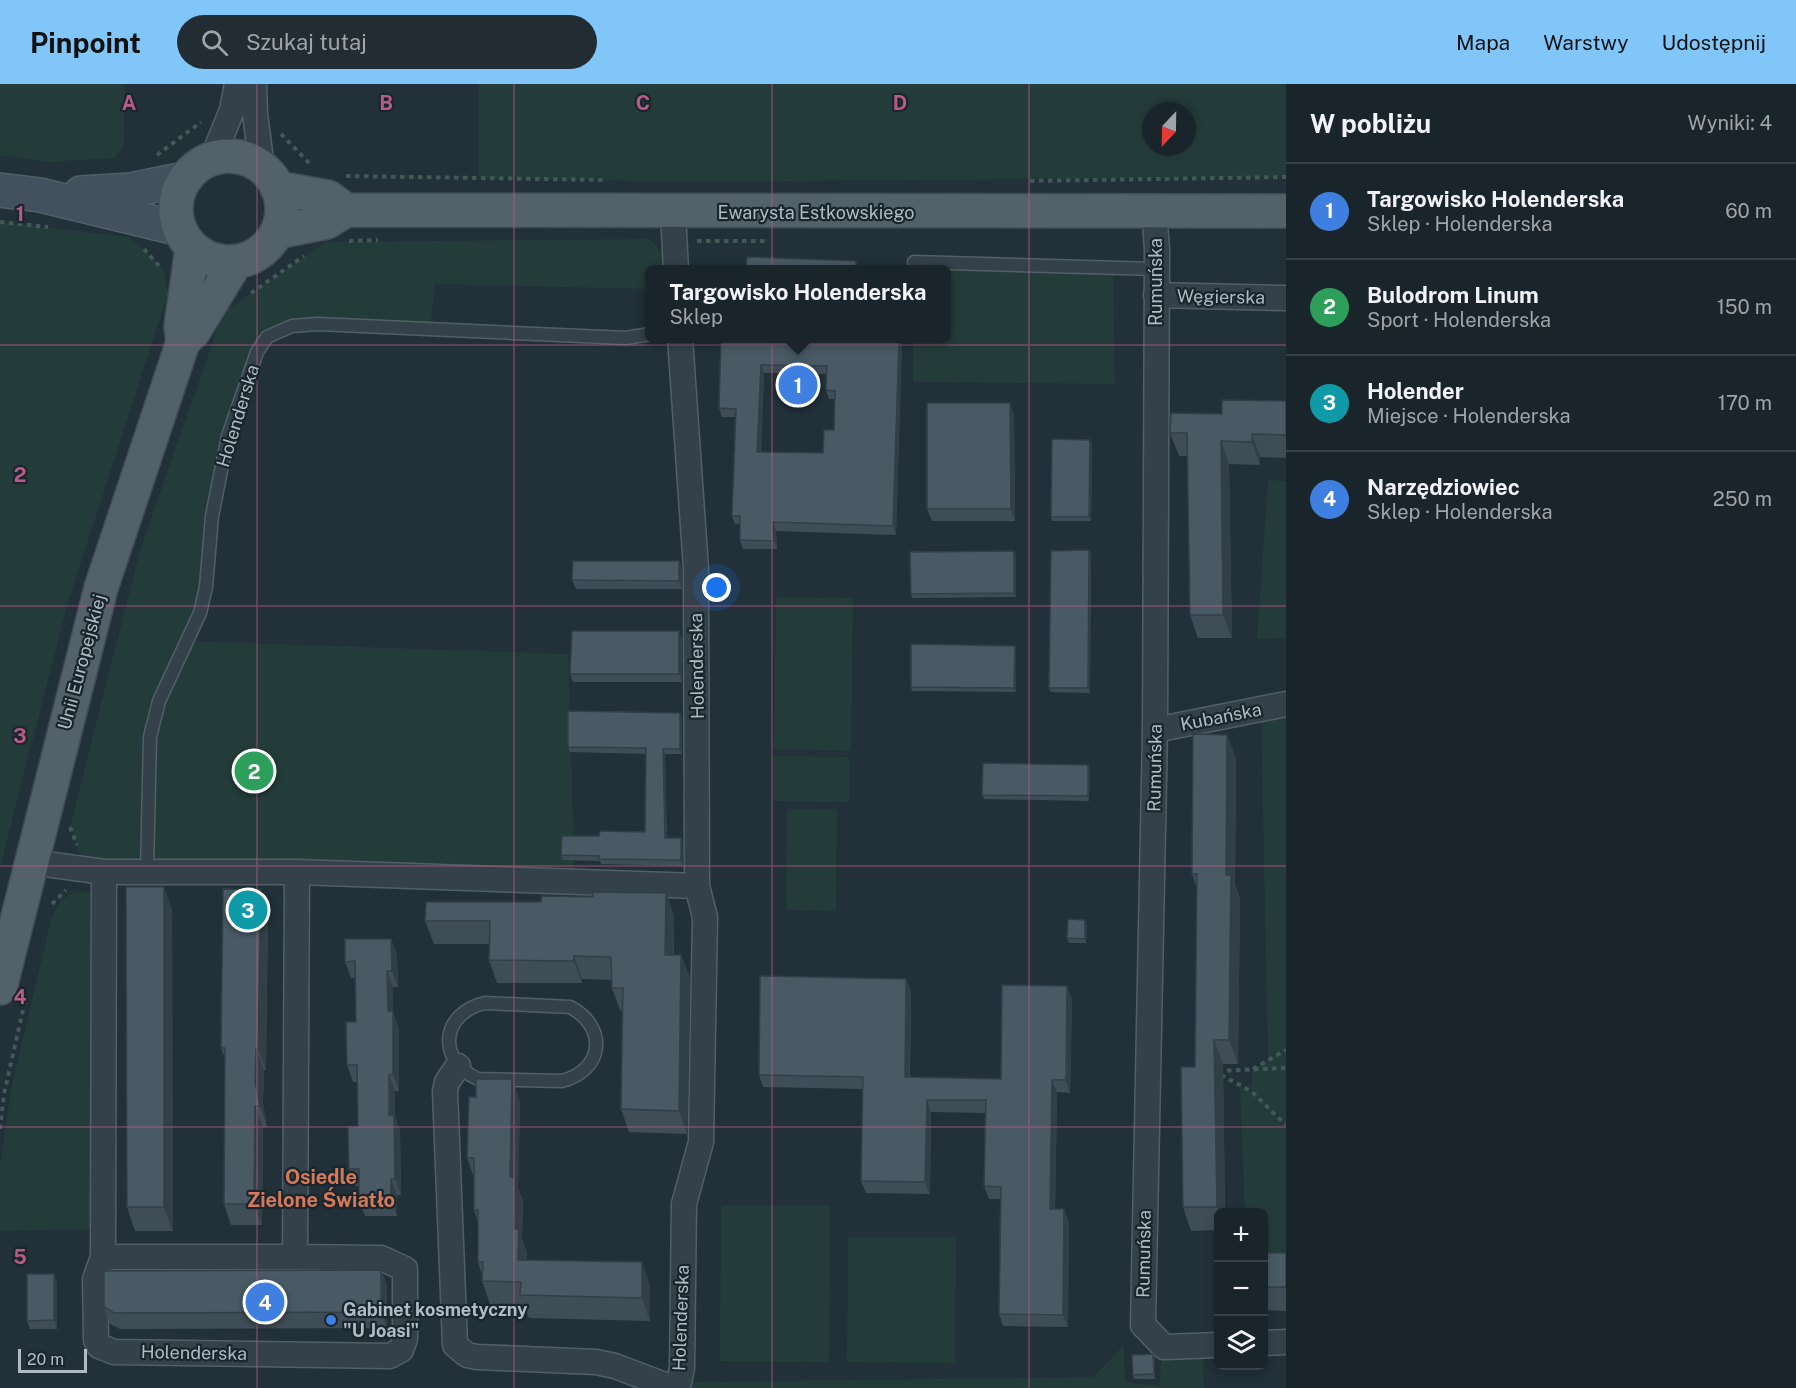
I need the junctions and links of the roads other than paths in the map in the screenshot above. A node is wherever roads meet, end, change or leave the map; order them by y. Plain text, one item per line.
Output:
1 (237, 84) edge
2 (254, 84) edge
3 (212, 159) junction
4 (269, 178) junction
5 (185, 180) junction
6 (0, 190) edge
7 (40, 195) junction
8 (1154, 211) junction
9 (1286, 211) edge
10 (345, 226) junction
11 (674, 227) junction
12 (277, 232) junction
13 (186, 238) junction
14 (236, 262) junction
15 (914, 262) dead end
16 (676, 265) edge
17 (1156, 269) junction
18 (1156, 295) junction
19 (1286, 298) edge
20 (645, 335) edge
21 (183, 342) junction
22 (680, 343) edge
23 (1286, 704) edge
24 (1155, 730) junction
25 (30, 862) junction
26 (104, 872) junction
27 (147, 872) junction
28 (297, 872) junction
29 (697, 886) junction
30 (14, 990) edge
31 (458, 1066) junction
32 (103, 1257) junction
33 (295, 1257) junction
34 (1286, 1342) edge
35 (1268, 1343) edge
36 (1214, 1345) edge

1 - 3 street
2 - 4 street
3 - 4 main road
3 - 5 main road
4 - 10 main road, Ewarysta Estkowskiego
4 - 12 main road
5 - 7 street
5 - 13 main road
6 - 7 street
7 - 13 street
8 - 9 main road, Ewarysta Estkowskiego
8 - 11 main road, Ewarysta Estkowskiego
8 - 17 street, Rumuńska
10 - 11 main road, Ewarysta Estkowskiego
10 - 12 main road, Ewarysta Estkowskiego
11 - 16 street
12 - 14 main road
13 - 14 main road
13 - 21 main road, Unii Europejskiej
14 - 21 main road, Unii Europejskiej
15 - 17 lane
17 - 18 street, Rumuńska
18 - 19 street, Węgierska
18 - 24 street, Rumuńska
20 - 27 lane, Holenderska
21 - 25 main road, Unii Europejskiej
22 - 29 street, Holenderska
23 - 24 street, Kubańska
24 - 36 street, Rumuńska
25 - 26 street
25 - 30 main road, Unii Europejskiej
26 - 27 street
26 - 32 street, Holenderska
27 - 28 street
28 - 29 street
28 - 33 street
29 - 31 street, Holenderska
31 - 31 lane
32 - 33 street, Holenderska
32 - 33 street, Holenderska
34 - 35 street

